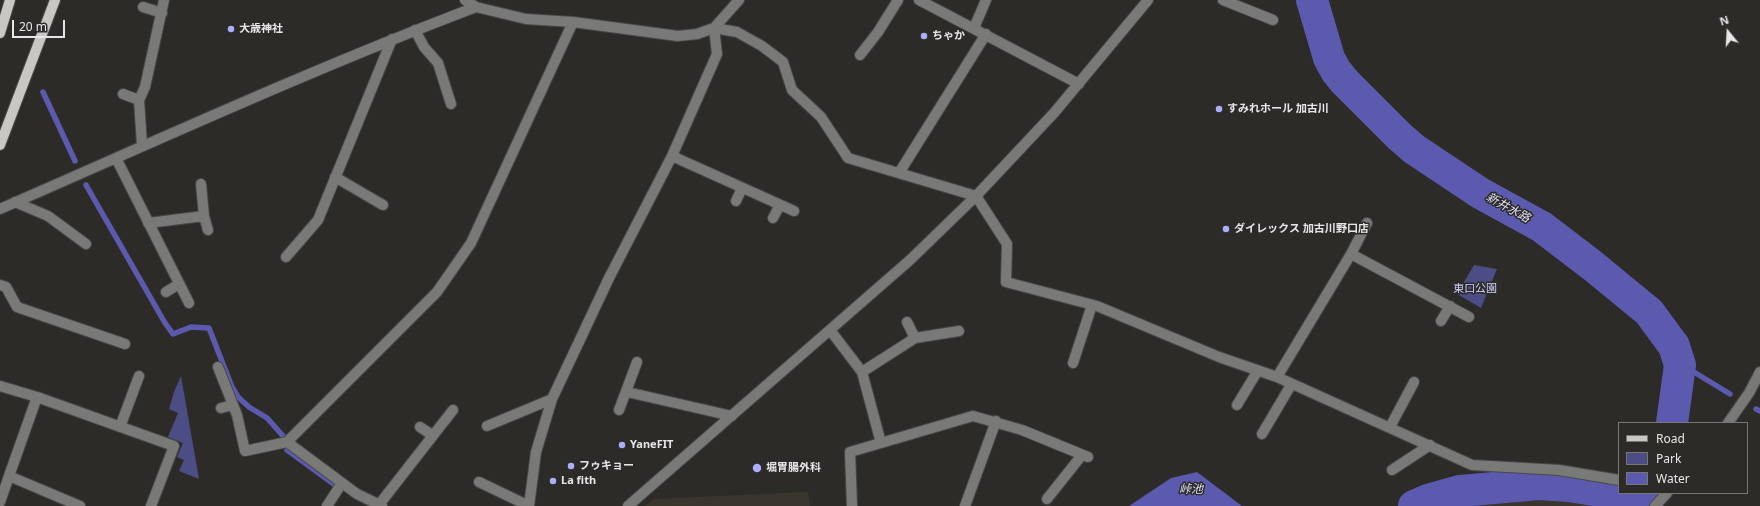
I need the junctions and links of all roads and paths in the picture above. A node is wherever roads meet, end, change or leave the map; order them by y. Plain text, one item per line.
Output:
1 (10, 0) edge
2 (55, 0) edge
3 (164, 0) edge
4 (465, 0) edge
5 (739, 0) edge
6 (898, 0) edge
7 (920, 0) edge
8 (986, 0) edge
9 (1148, 0) edge
10 (1223, 0) edge
11 (143, 7) dead end
12 (476, 7) junction
13 (162, 12) junction
14 (1273, 20) dead end
15 (572, 22) junction
16 (714, 28) junction
17 (974, 28) junction
18 (415, 30) junction
19 (0, 33) edge
20 (986, 34) junction
21 (392, 39) junction
22 (860, 55) dead end
23 (1079, 84) junction
24 (123, 94) dead end
25 (139, 100) junction
26 (451, 104) dead end
27 (0, 145) edge
28 (142, 145) junction
29 (672, 156) junction
30 (116, 158) junction
31 (899, 173) junction
32 (335, 177) junction
33 (201, 184) dead end
34 (742, 188) junction
35 (976, 196) junction
36 (736, 201) dead end
37 (15, 202) junction
38 (383, 204) dead end
39 (780, 205) junction
40 (0, 209) edge
41 (794, 211) dead end
42 (204, 216) junction
43 (773, 218) dead end
44 (148, 223) junction
45 (1367, 223) dead end
46 (208, 230) dead end
47 (86, 244) dead end
48 (1351, 254) junction
49 (286, 257) dead end
50 (179, 284) junction
51 (0, 285) edge
52 (166, 292) dead end
53 (189, 304) dead end
54 (1092, 304) junction
55 (1450, 306) junction
56 (1469, 317) dead end
57 (1441, 321) dead end
58 (907, 322) dead end
59 (830, 330) junction
60 (959, 331) dead end
61 (915, 338) junction
62 (125, 344) dead end
63 (637, 362) dead end
64 (1073, 363) dead end
65 (218, 367) dead end
66 (862, 372) junction
67 (1257, 372) junction
68 (1760, 372) edge
69 (139, 376) dead end
70 (1277, 377) junction
71 (1414, 382) dead end
72 (1291, 385) junction
73 (0, 386) edge
74 (627, 392) junction
75 (37, 397) junction
76 (552, 399) junction
77 (233, 405) junction
78 (1237, 405) dead end
79 (220, 408) dead end
80 (453, 410) dead end
81 (619, 410) dead end
82 (732, 416) junction
83 (996, 422) junction
84 (1729, 422) edge
85 (487, 426) dead end
86 (120, 427) junction
87 (420, 427) dead end
88 (1390, 427) junction
89 (1262, 434) dead end
90 (432, 435) junction
91 (287, 442) junction
92 (881, 443) junction
93 (1430, 445) junction
94 (1392, 470) dead end
95 (10, 476) junction
96 (1618, 480) edge
97 (479, 482) dead end
98 (342, 483) junction
99 (1667, 494) edge
100 (1047, 499) dead end
101 (0, 502) edge
102 (379, 505) edge
103 (80, 506) edge
104 (151, 506) edge
105 (327, 506) edge
106 (529, 506) edge
107 (628, 506) edge
108 (852, 506) edge
109 (965, 506) edge
110 (1655, 506) edge

1 - 19 main road
2 - 27 main road
3 - 13 street
4 - 12 street
5 - 16 street
6 - 22 street
7 - 17 street
8 - 17 street
9 - 23 street
10 - 14 street
11 - 13 street
12 - 15 street
12 - 18 street
13 - 25 street
15 - 16 street
15 - 91 street
16 - 29 street
16 - 31 street
17 - 20 street
18 - 21 street
18 - 26 street
20 - 23 street
20 - 31 street
21 - 28 street
21 - 32 street
23 - 35 street
24 - 25 street
25 - 28 street
28 - 30 street
29 - 34 street
29 - 76 street
30 - 37 street
30 - 44 street
31 - 35 street
32 - 38 street
32 - 49 street
33 - 42 street
34 - 36 street
34 - 39 street
35 - 54 street
35 - 59 street
37 - 40 street
37 - 47 street
39 - 41 street
39 - 43 street
42 - 44 street
42 - 46 street
44 - 50 street
45 - 48 street
48 - 55 street
48 - 70 street
50 - 52 street
50 - 53 street
51 - 62 street
54 - 64 street
54 - 67 street
55 - 56 street
55 - 57 street
58 - 61 street
59 - 66 street
59 - 82 street
60 - 61 street
61 - 66 street
63 - 74 street
65 - 77 street
66 - 92 street
67 - 70 street
67 - 78 street
68 - 84 street
69 - 86 street
70 - 72 street
71 - 88 street
72 - 88 street
72 - 89 street
73 - 75 street
74 - 81 street
74 - 82 street
75 - 86 street
75 - 95 street
76 - 85 street
76 - 106 street
77 - 79 street
77 - 91 street
80 - 90 street
82 - 107 street
83 - 92 street
83 - 100 street
83 - 109 street
86 - 104 street
87 - 90 street
88 - 93 street
90 - 102 street
91 - 98 street
92 - 108 street
93 - 94 street
93 - 96 street
95 - 101 street
95 - 103 street
97 - 106 street
98 - 102 street
98 - 105 street
99 - 110 street

